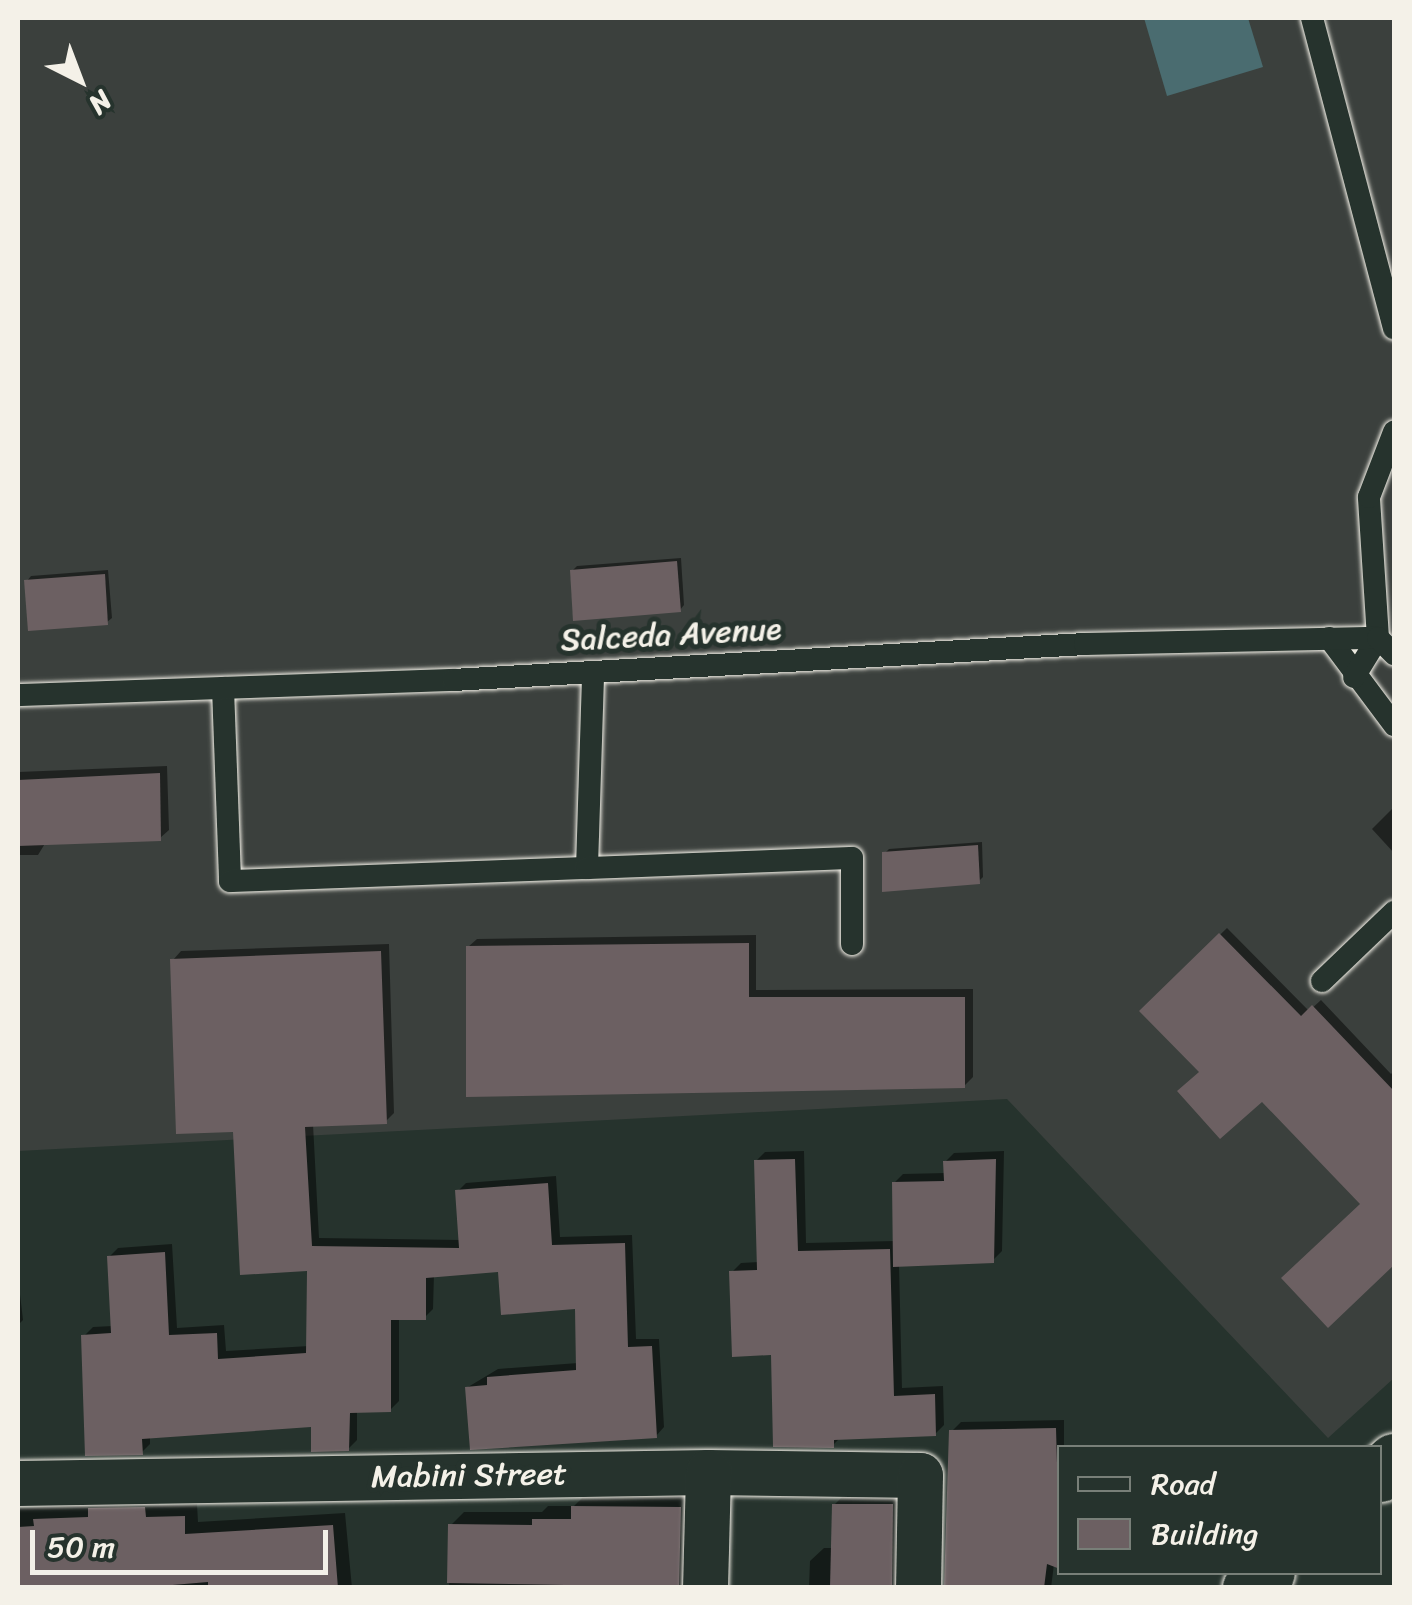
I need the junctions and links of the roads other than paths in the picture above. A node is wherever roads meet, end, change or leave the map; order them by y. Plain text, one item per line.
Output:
1 (1312, 18) edge
2 (1394, 328) edge
3 (1394, 432) edge
4 (1329, 638) junction
5 (1386, 646) edge
6 (593, 672) junction
7 (1354, 677) junction
8 (223, 688) junction
9 (18, 695) edge
10 (1394, 725) edge
11 (587, 868) junction
12 (1394, 912) edge
13 (852, 944) dead end
14 (1322, 982) dead end
15 (708, 1472) junction
16 (18, 1483) edge
17 (706, 1588) edge
18 (918, 1588) edge

1 - 2 lane
3 - 5 lane
4 - 5 lane, Salceda Avenue
4 - 6 lane, Salceda Avenue
4 - 7 lane
5 - 7 lane
6 - 8 lane, Salceda Avenue
6 - 11 lane
7 - 10 lane
8 - 9 lane, Salceda Avenue
8 - 11 lane
11 - 13 lane
12 - 14 lane
15 - 16 street, Mabini Street
15 - 17 street
15 - 18 street, Mabini Street

